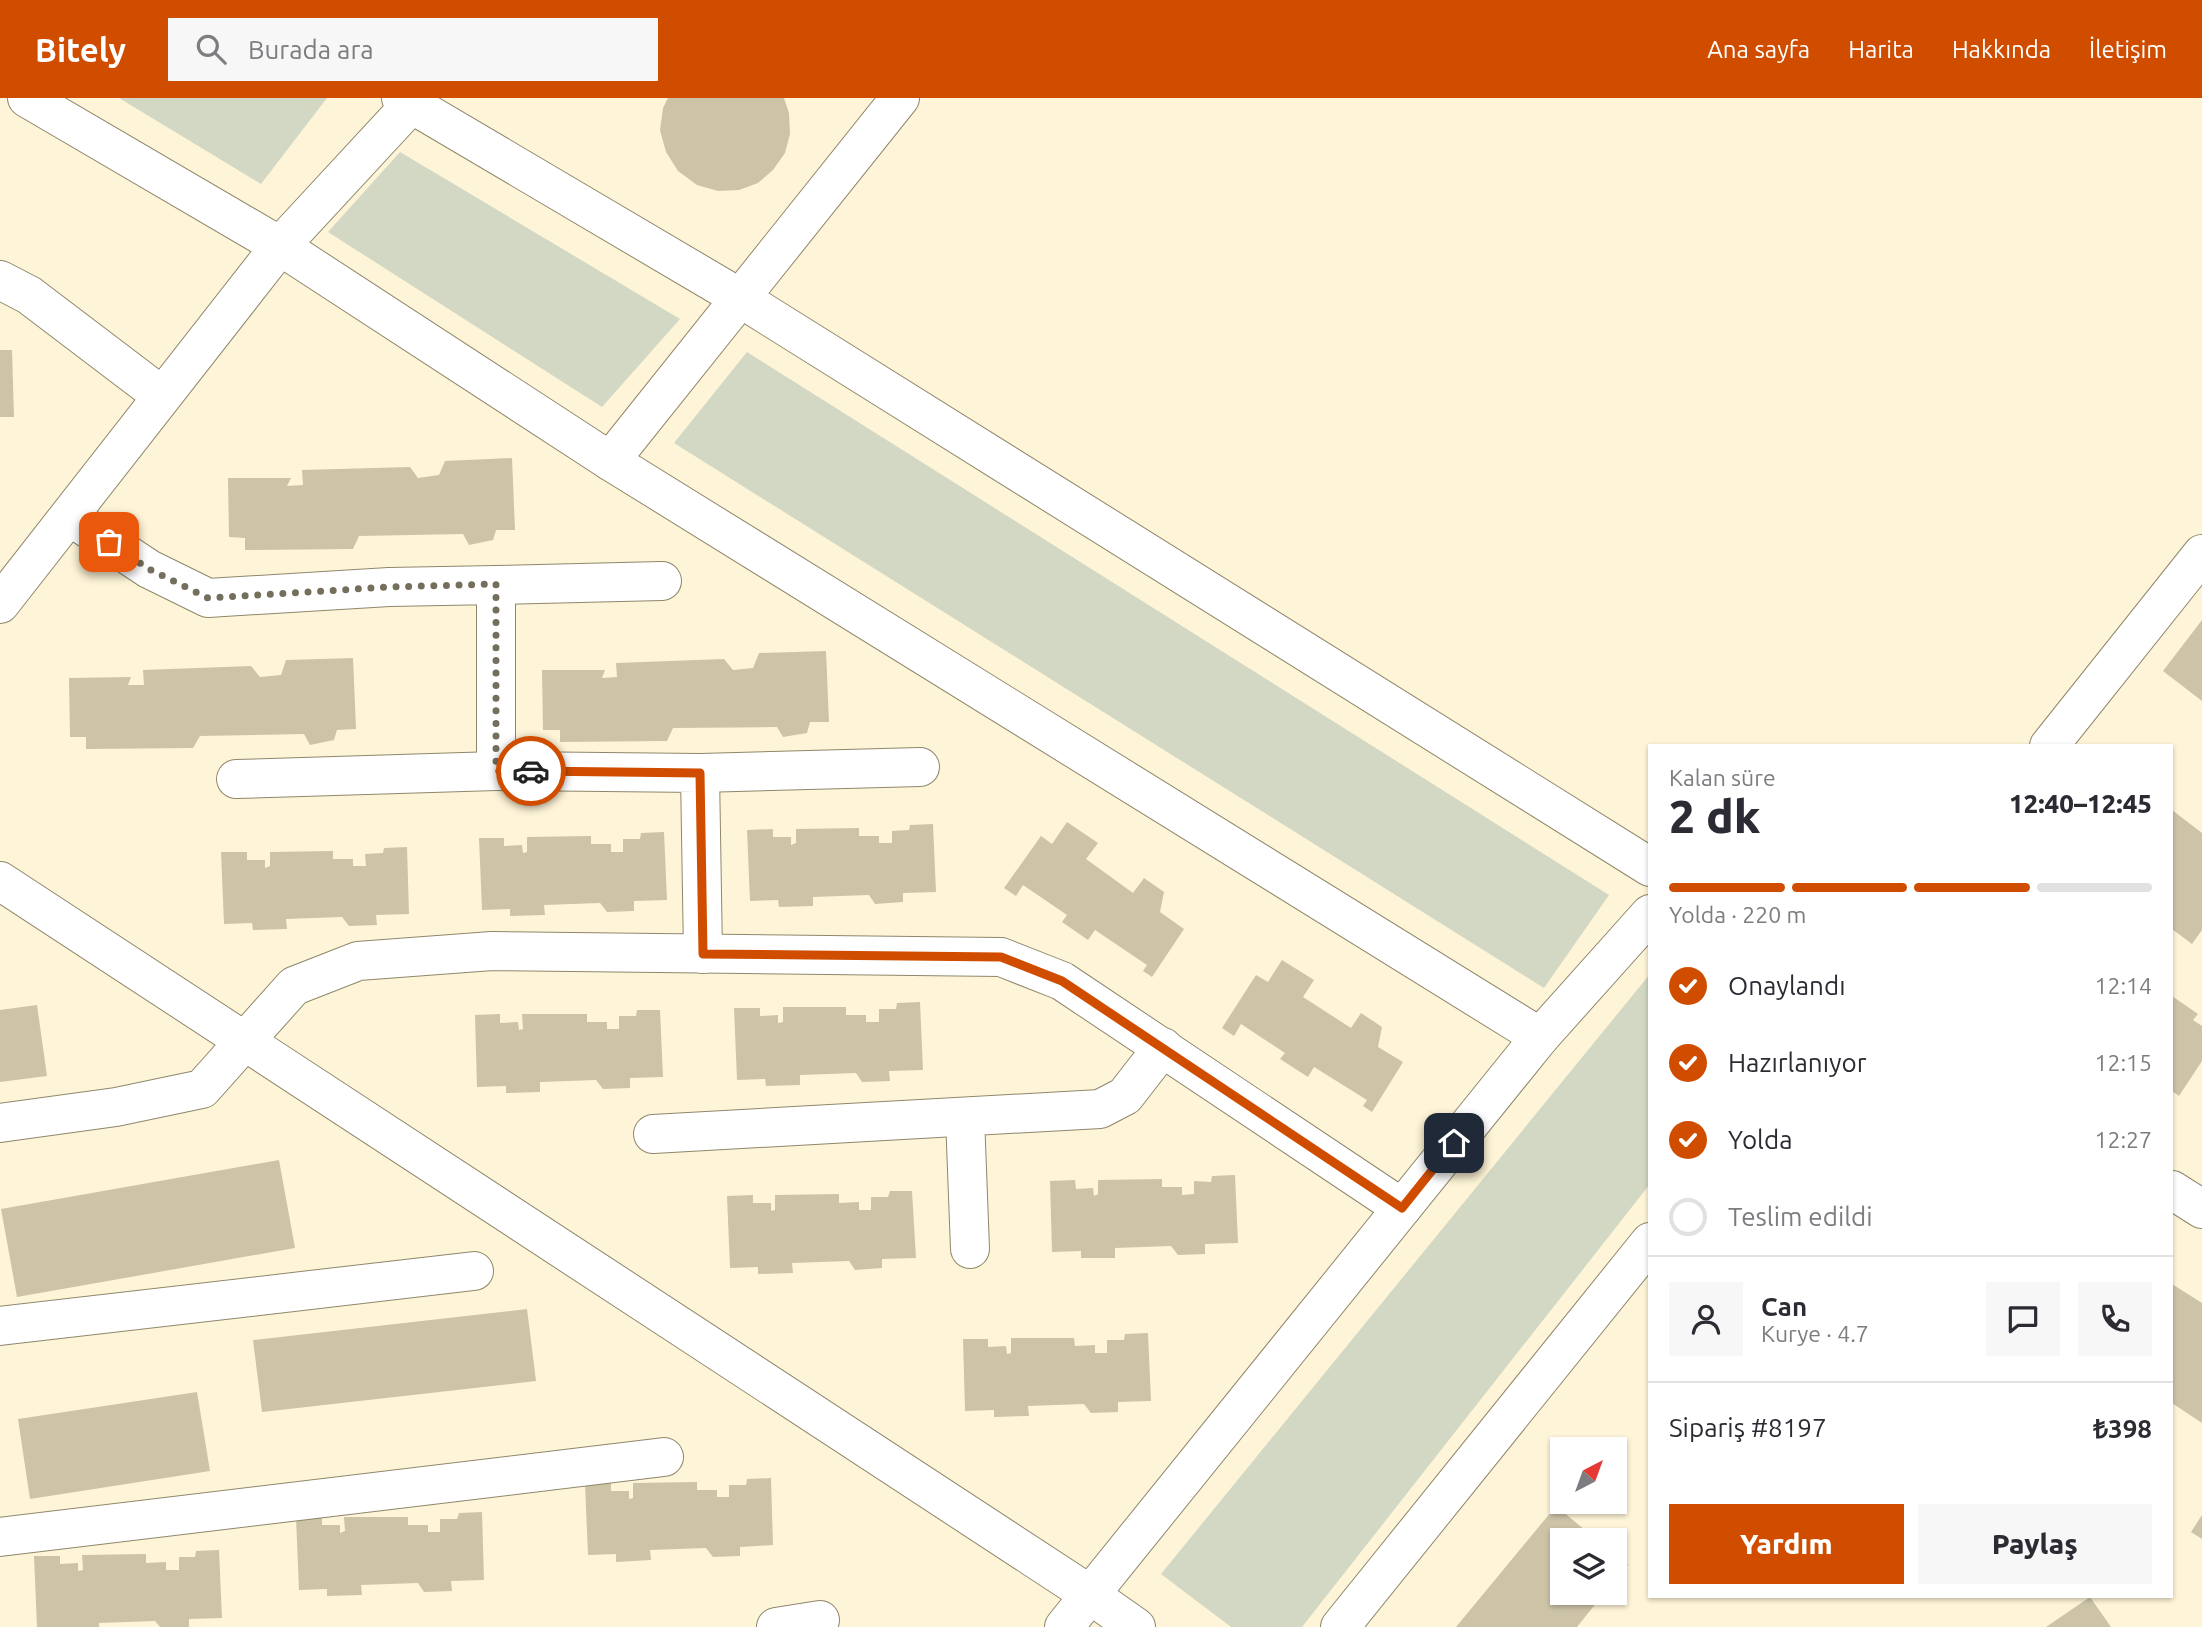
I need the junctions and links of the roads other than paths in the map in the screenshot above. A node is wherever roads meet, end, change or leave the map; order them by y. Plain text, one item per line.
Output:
1 (27, 98) edge
2 (900, 98) edge
3 (410, 100) edge
4 (280, 246) junction
5 (0, 280) edge
6 (740, 298) junction
7 (162, 396) junction
8 (610, 461) junction
9 (69, 516) junction
10 (2202, 554) edge
11 (662, 580) dead end
12 (496, 584) junction
13 (0, 604) edge
14 (2051, 744) edge
15 (920, 767) dead end
16 (496, 771) junction
17 (700, 773) junction
18 (236, 779) dead end
19 (1648, 866) edge
20 (0, 881) edge
21 (1648, 916) edge
22 (703, 954) junction
23 (1540, 1037) junction
24 (245, 1041) junction
25 (1163, 1047) junction
26 (965, 1117) junction
27 (0, 1123) edge
28 (653, 1134) dead end
29 (2173, 1191) edge
30 (1402, 1208) junction
31 (2202, 1209) edge
32 (1648, 1244) edge
33 (970, 1250) dead end
34 (474, 1271) dead end
35 (0, 1326) edge
36 (664, 1457) dead end
37 (0, 1537) edge
38 (1089, 1594) junction
39 (820, 1620) dead end
40 (776, 1627) edge
41 (1063, 1627) edge
42 (1136, 1627) edge
43 (1340, 1627) edge

1 - 4 street
2 - 6 street
3 - 4 street
3 - 6 street
4 - 7 street
4 - 8 street
5 - 7 street
6 - 8 street
6 - 19 street
7 - 9 street
8 - 23 street
9 - 12 street
9 - 13 street
10 - 14 street
11 - 12 street
12 - 16 street
15 - 17 street
16 - 17 street
16 - 18 street
17 - 22 street
20 - 24 street
21 - 23 street
22 - 24 street
22 - 25 street
23 - 30 street
24 - 27 street
24 - 38 street
25 - 26 street
25 - 30 street
26 - 28 street
26 - 33 street
29 - 31 street
30 - 38 street
32 - 43 street
34 - 35 street
36 - 37 street
38 - 41 street
38 - 42 street
39 - 40 street

